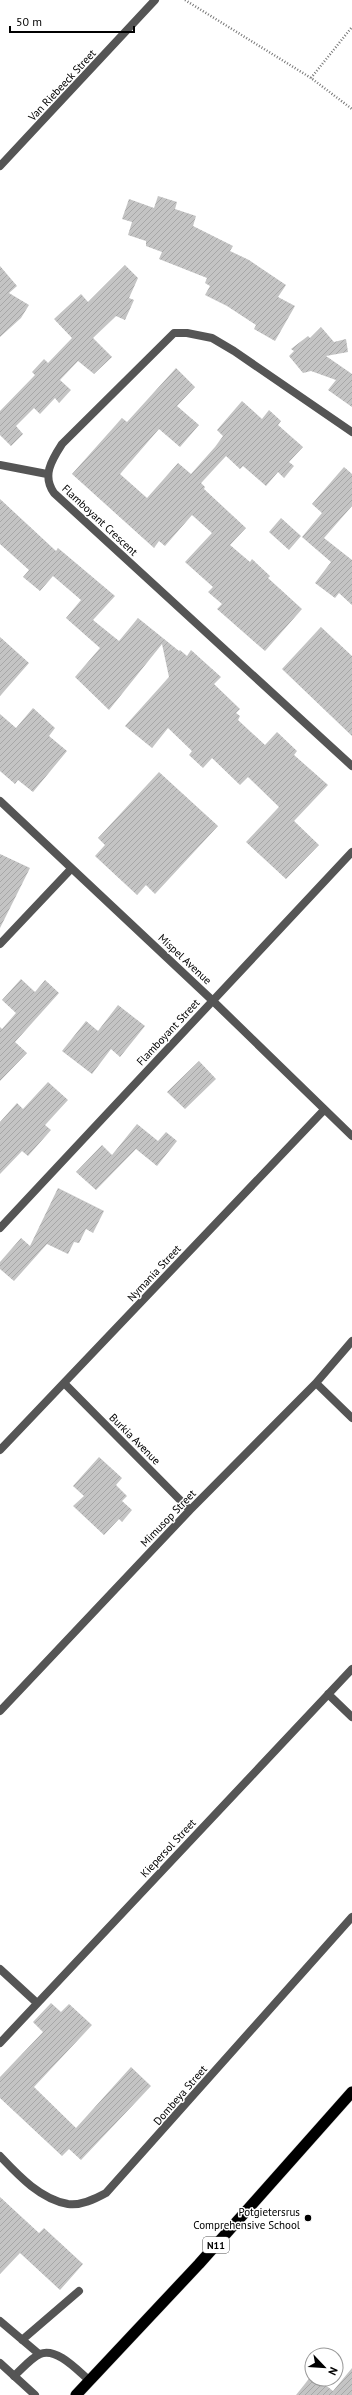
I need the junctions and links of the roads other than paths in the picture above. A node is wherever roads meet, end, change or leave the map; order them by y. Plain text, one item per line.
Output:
1 (155, 0) edge
2 (0, 166) edge
3 (352, 432) edge
4 (0, 466) edge
5 (47, 474) junction
6 (352, 766) edge
7 (0, 801) edge
8 (352, 852) edge
9 (71, 869) junction
10 (0, 944) edge
11 (213, 1001) junction
12 (324, 1110) junction
13 (352, 1136) edge
14 (0, 1228) edge
15 (352, 1340) edge
16 (316, 1383) junction
17 (64, 1384) junction
18 (352, 1418) edge
19 (0, 1450) edge
20 (190, 1510) junction
21 (352, 1669) edge
22 (328, 1694) junction
23 (0, 1711) edge
24 (352, 1717) edge
25 (352, 1917) edge
26 (0, 1969) edge
27 (37, 2003) junction
28 (0, 2043) edge
29 (352, 2092) edge
30 (0, 2156) edge
31 (80, 2291) dead end
32 (0, 2321) edge
33 (22, 2340) junction
34 (39, 2354) junction
35 (0, 2363) edge
36 (14, 2376) junction
37 (90, 2381) junction
38 (35, 2395) edge
39 (76, 2395) edge

1 - 2 street, Van Riebeeck Street
3 - 5 street
4 - 5 street
5 - 6 street, Flamboyant Crescent
7 - 9 street, Mispel Avenue
8 - 11 street, Flamboyant Street
9 - 10 street
9 - 11 street, Mispel Avenue
11 - 12 street, Mispel Avenue
11 - 14 street, Flamboyant Street
12 - 13 street, Mispel Avenue
12 - 17 street, Nymania Street
15 - 16 street, Mimusop Street
16 - 18 street
16 - 20 street, Mimusop Street
17 - 19 street, Nymania Street
17 - 20 street, Burkia Avenue
20 - 23 street, Mimusop Street
21 - 22 street, Kiepersol Street
22 - 24 street
22 - 27 street, Kiepersol Street
25 - 30 street, Dombeya Street
26 - 27 street
27 - 28 street, Kiepersol Street
29 - 37 highway, N11
31 - 33 street
32 - 33 street
33 - 34 street
34 - 36 street
34 - 37 street
35 - 36 street
36 - 38 street
37 - 39 highway, N11

